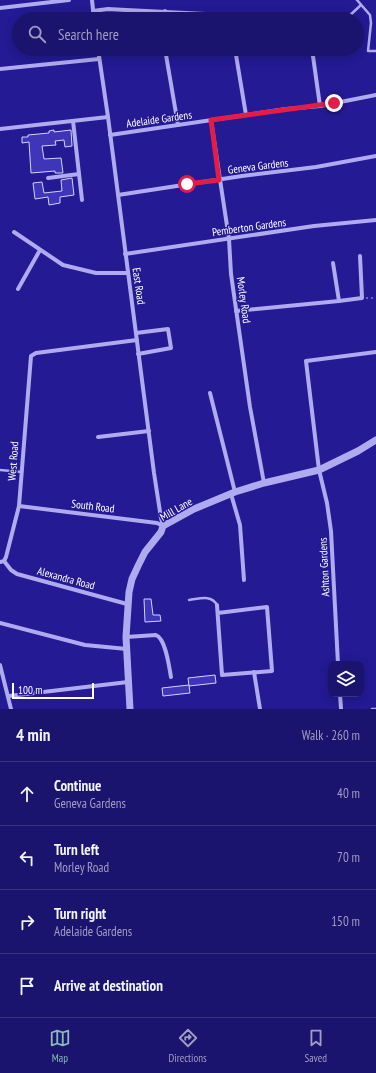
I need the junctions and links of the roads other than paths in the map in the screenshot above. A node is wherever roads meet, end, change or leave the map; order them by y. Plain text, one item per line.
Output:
1 (69, 0) edge
2 (92, 0) edge
3 (357, 0) edge
4 (361, 5) junction
5 (0, 8) edge
6 (93, 11) joint
7 (165, 11) joint
8 (176, 12) edge
9 (353, 12) edge
10 (376, 51) edge
11 (99, 56) edge
12 (166, 56) edge
13 (236, 56) edge
14 (313, 56) edge
15 (99, 59) junction
16 (0, 69) edge
17 (376, 95) edge
18 (320, 106) junction
19 (246, 115) junction
20 (108, 117) junction
21 (211, 120) junction
22 (73, 121) junction
23 (178, 125) junction
24 (0, 129) edge
25 (110, 135) junction
26 (376, 156) edge
27 (79, 174) junction
28 (48, 178) dead end
29 (219, 180) junction
30 (118, 195) junction
31 (82, 200) dead end
32 (376, 220) edge
33 (14, 232) dead end
34 (229, 239) junction
35 (40, 250) junction
36 (125, 254) junction
37 (360, 256) dead end
38 (333, 263) dead end
39 (128, 272) junction
40 (18, 289) dead end
41 (339, 301) junction
42 (236, 311) junction
43 (136, 333) junction
44 (137, 340) junction
45 (376, 352) edge
46 (138, 354) junction
47 (210, 393) dead end
48 (149, 431) junction
49 (98, 437) dead end
50 (376, 440) edge
51 (0, 470) edge
52 (319, 470) junction
53 (22, 472) junction
54 (264, 483) junction
55 (233, 493) junction
56 (19, 506) junction
57 (163, 526) junction
58 (2, 562) edge
59 (244, 580) dead end
60 (189, 600) dead end
61 (127, 604) junction
62 (217, 605) joint
63 (218, 613) junction
64 (0, 623) edge
65 (126, 637) junction
66 (127, 649) junction
67 (338, 661) edge
68 (0, 665) edge
69 (254, 672) junction
70 (171, 677) dead end
71 (128, 682) junction
72 (9, 696) junction
73 (340, 697) edge
74 (128, 707) edge
75 (11, 709) edge
76 (260, 709) edge
77 (341, 709) edge
78 (372, 709) edge
79 (376, 709) edge

1 - 5 street
2 - 6 street
3 - 4 lane
4 - 9 lane
4 - 10 lane
6 - 7 street
7 - 8 street
11 - 15 street, East Road
12 - 23 street
13 - 19 street
14 - 18 street
15 - 16 street
15 - 20 street, East Road
17 - 18 street, Adelaide Gardens
18 - 19 street, Adelaide Gardens
19 - 21 street, Adelaide Gardens
20 - 22 street
20 - 25 street, East Road
21 - 23 street, Adelaide Gardens
21 - 29 street, Morley Road
22 - 24 street
22 - 27 street
23 - 25 street, Adelaide Gardens
25 - 30 street, East Road
26 - 29 street, Geneva Gardens
27 - 28 street
27 - 31 street
29 - 30 street, Geneva Gardens
29 - 34 street, Morley Road
30 - 36 street, East Road
32 - 34 street, Pemberton Gardens
33 - 35 street
34 - 36 street, Pemberton Gardens
34 - 42 street, Morley Road
35 - 39 street
35 - 40 street
36 - 39 street, East Road
37 - 41 street
38 - 41 street
39 - 43 street, East Road
41 - 42 street
42 - 54 street, Morley Road
43 - 44 street, East Road
43 - 46 street
44 - 46 street, East Road
44 - 53 street, West Road
45 - 52 street, Ashton Gardens
46 - 48 street, East Road
47 - 55 street
48 - 49 street
48 - 57 street, East Road
50 - 52 street, Mill Lane
51 - 53 lane
52 - 54 street, Mill Lane
52 - 67 street, Ashton Gardens
53 - 56 street, West Road
54 - 55 street, Mill Lane
55 - 57 street, Mill Lane
55 - 59 street
56 - 57 street, South Road
56 - 58 street, West Road
57 - 61 street, Mill Lane
58 - 61 street, Alexandra Road
60 - 62 lane
61 - 65 street, Mill Lane
62 - 63 street
63 - 69 street
63 - 69 street
64 - 66 street
65 - 66 street, Mill Lane
65 - 70 street
66 - 71 street, Mill Lane
68 - 72 street
69 - 76 street
71 - 72 street
71 - 74 street, Mill Lane
72 - 75 street
73 - 77 street
78 - 79 lane

